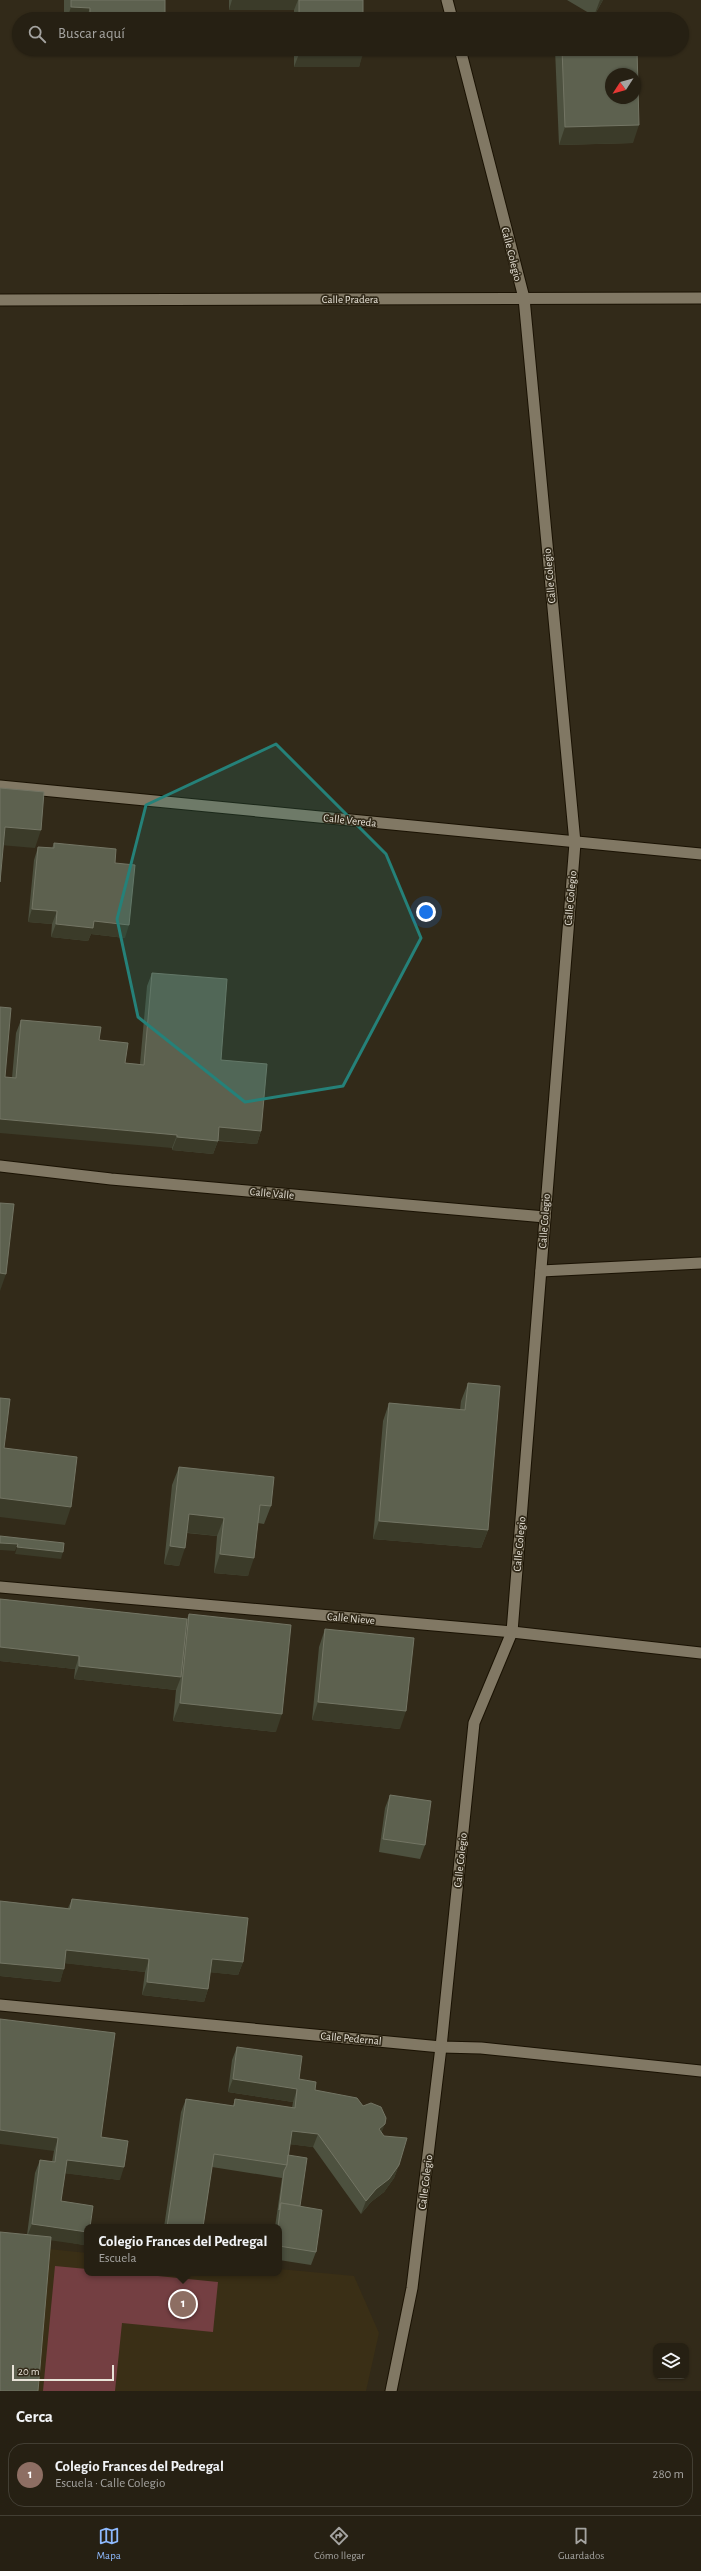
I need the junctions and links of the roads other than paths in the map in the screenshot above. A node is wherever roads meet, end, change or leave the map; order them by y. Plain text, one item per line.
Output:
1 (447, 0) edge
2 (450, 12) edge
3 (462, 56) edge
4 (524, 298) junction
5 (701, 298) edge
6 (0, 300) edge
7 (0, 786) edge
8 (574, 843) junction
9 (701, 854) edge
10 (0, 1166) edge
11 (545, 1217) junction
12 (701, 1263) edge
13 (541, 1271) junction
14 (0, 1587) edge
15 (512, 1632) junction
16 (701, 1653) edge
17 (0, 2005) edge
18 (441, 2047) junction
19 (701, 2072) edge
20 (391, 2391) edge

1 - 2 street
3 - 4 street, Calle Colegio
4 - 5 street, Calle Pradera
4 - 6 street, Calle Pradera
4 - 8 street, Calle Colegio
7 - 8 street, Calle Vereda
8 - 9 street, Calle Vereda
8 - 11 street, Calle Colegio
10 - 11 street, Calle Valle
11 - 13 street, Calle Colegio
12 - 13 street
13 - 15 street, Calle Colegio
14 - 15 street, Calle Nieve
15 - 16 street, Calle Nieve
15 - 18 street, Calle Colegio
17 - 18 street, Calle Pedernal
18 - 19 street, Calle Pedernal
18 - 20 street, Calle Colegio

